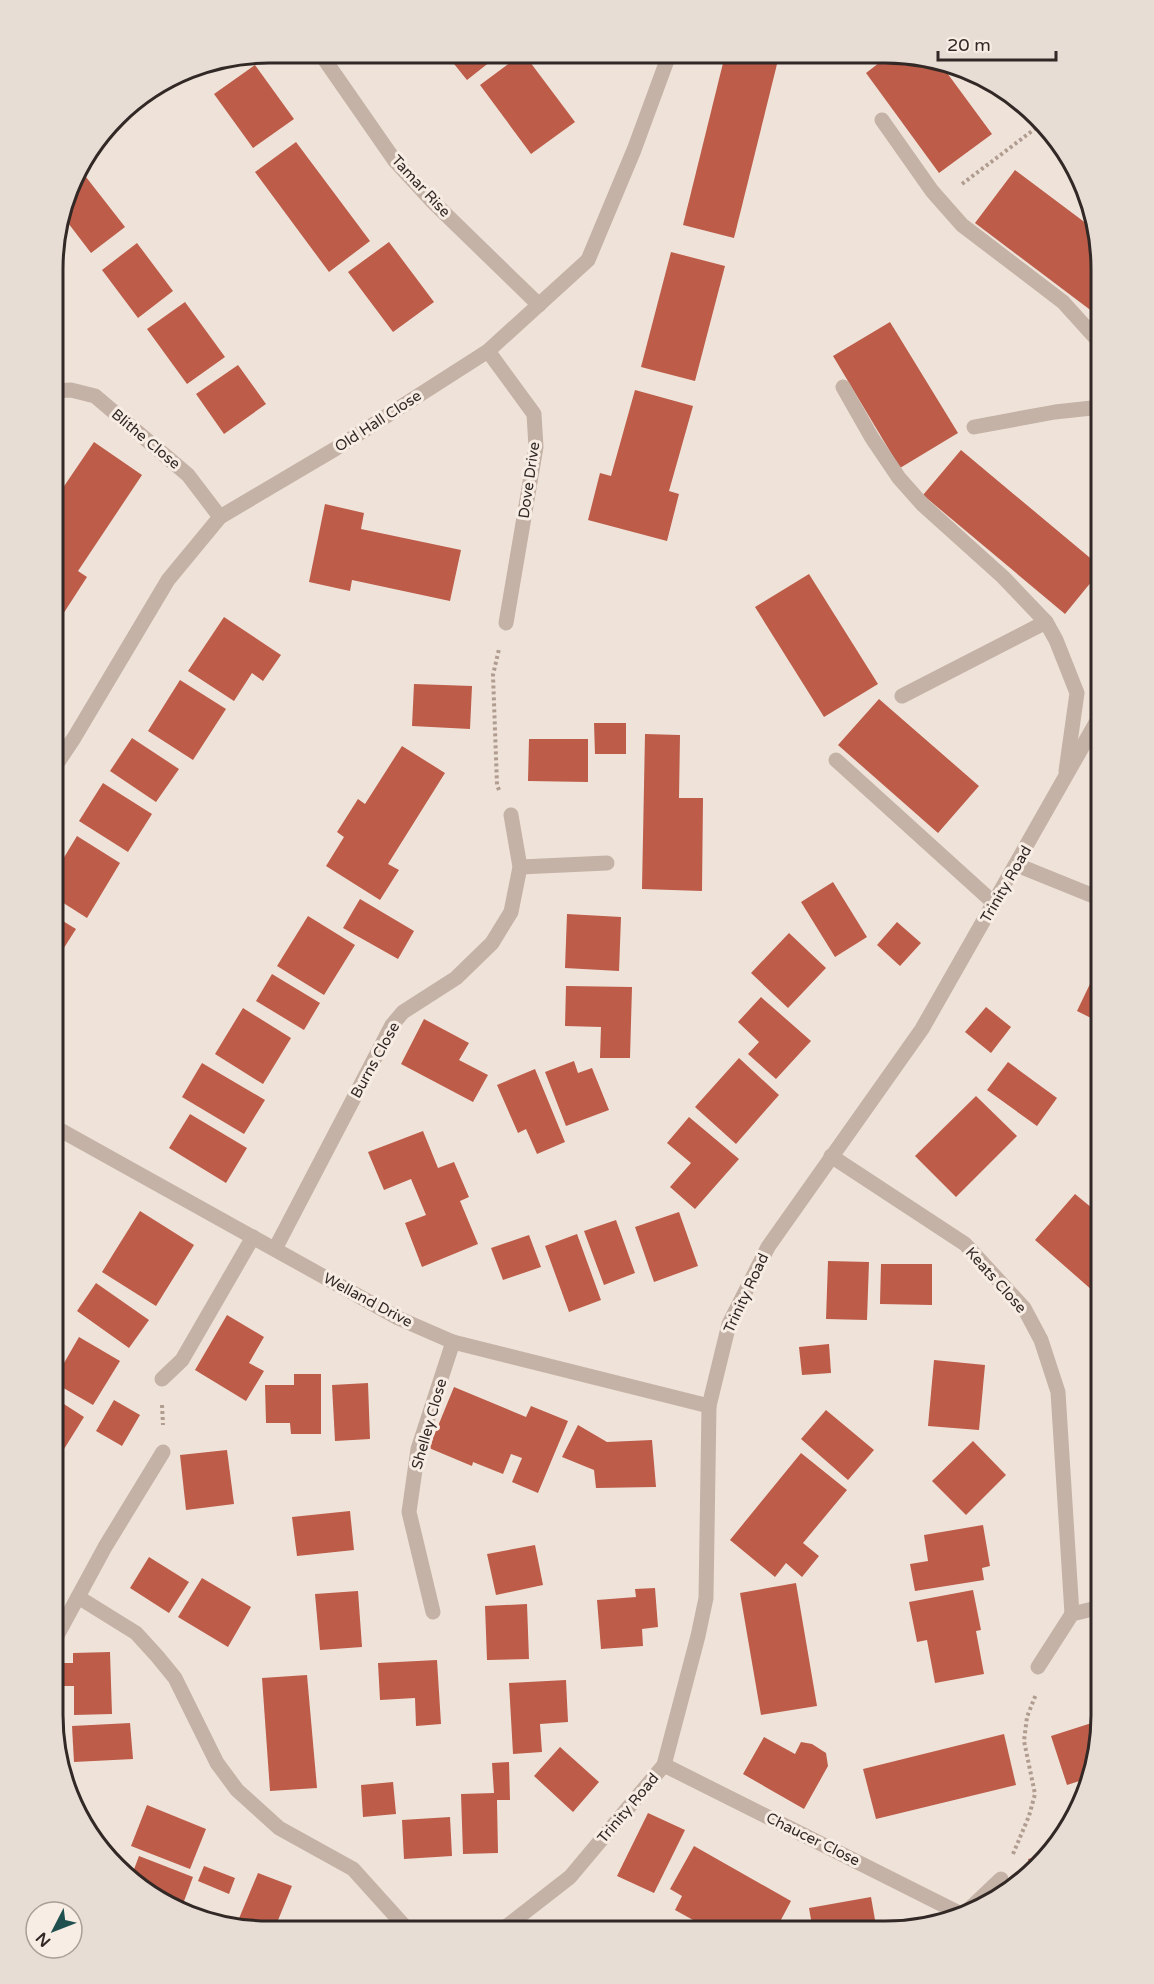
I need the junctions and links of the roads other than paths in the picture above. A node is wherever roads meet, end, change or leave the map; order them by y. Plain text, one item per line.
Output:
1 (327, 63) edge
2 (666, 63) edge
3 (882, 120) dead end
4 (539, 305) junction
5 (1091, 333) edge
6 (488, 351) junction
7 (843, 387) dead end
8 (63, 390) edge
9 (1091, 408) edge
10 (974, 428) dead end
11 (220, 517) junction
12 (1046, 622) junction
13 (506, 623) road end
14 (902, 696) dead end
15 (1091, 732) edge
16 (63, 754) edge
17 (836, 760) dead end
18 (1065, 779) junction
19 (511, 816) road end
20 (607, 863) dead end
21 (1017, 865) junction
22 (520, 867) junction
23 (1091, 895) edge
24 (995, 904) junction
25 (63, 1132) edge
26 (831, 1156) junction
27 (254, 1237) junction
28 (275, 1249) junction
29 (453, 1342) junction
30 (162, 1379) road end
31 (709, 1406) junction
32 (163, 1452) road end
33 (78, 1597) junction
34 (1091, 1609) edge
35 (433, 1612) dead end
36 (1072, 1614) junction
37 (63, 1625) edge
38 (1038, 1667) road end
39 (664, 1765) junction
40 (1001, 1879) road end
41 (982, 1896) edge
42 (952, 1910) edge
43 (400, 1921) edge
44 (514, 1921) edge

1 - 4 street, Tamar Rise
2 - 4 street, Old Hall Close
3 - 5 street
4 - 6 street, Old Hall Close
6 - 11 street, Old Hall Close
6 - 13 street, Dove Drive
7 - 12 street
8 - 11 street, Blithe Close
9 - 10 street
11 - 16 street, Old Hall Close
12 - 14 street
12 - 18 street
15 - 18 street, Trinity Road
17 - 24 street
18 - 21 street, Trinity Road
19 - 22 street, Burns Close
20 - 22 street
21 - 23 street
21 - 24 street, Trinity Road
22 - 28 street, Burns Close
24 - 26 street, Trinity Road
25 - 27 street, Welland Drive
26 - 31 street, Trinity Road
26 - 36 street, Keats Close
27 - 28 street, Welland Drive
27 - 30 street
28 - 29 street, Welland Drive
29 - 31 street, Welland Drive
29 - 35 street, Shelley Close
31 - 39 street, Trinity Road
32 - 33 street
33 - 37 street
33 - 43 street
34 - 36 street
36 - 38 street
39 - 42 street, Chaucer Close
39 - 44 street, Trinity Road
40 - 41 street, Chaucer Close

